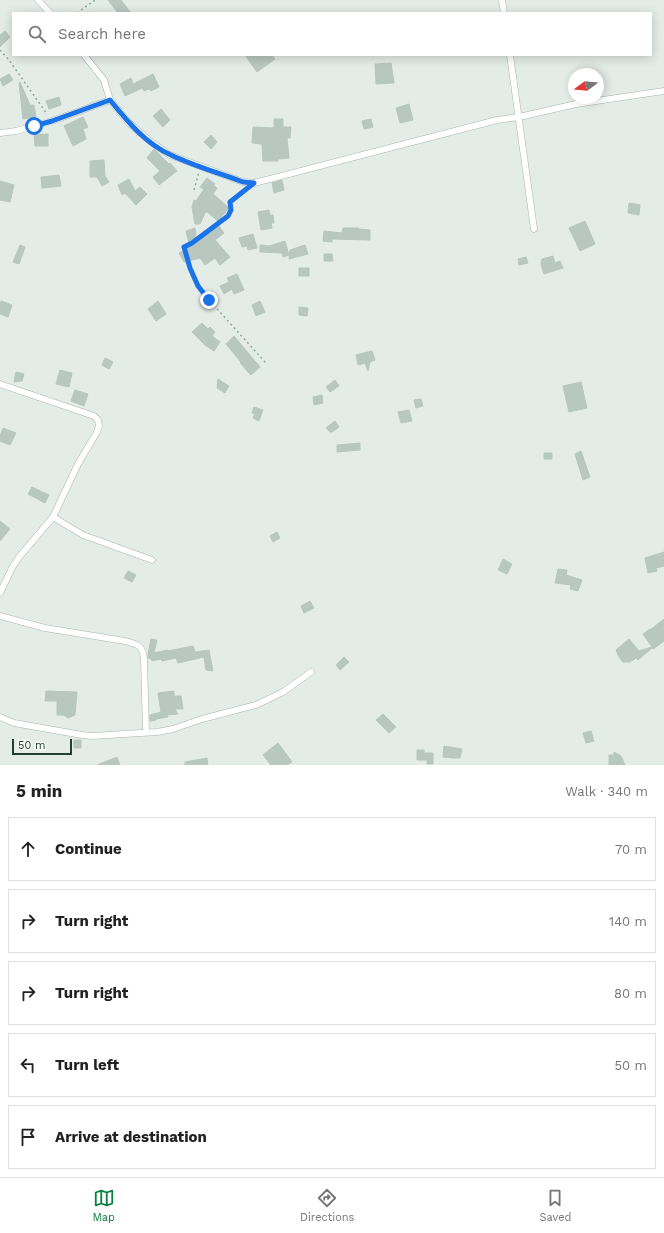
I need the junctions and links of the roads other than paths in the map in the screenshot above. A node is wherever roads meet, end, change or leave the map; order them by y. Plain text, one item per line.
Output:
1 (38, 0) edge
2 (502, 0) edge
3 (49, 12) edge
4 (504, 12) edge
5 (85, 56) edge
6 (510, 56) edge
7 (664, 90) edge
8 (110, 100) junction
9 (519, 117) junction
10 (0, 133) edge
11 (534, 229) dead end
12 (0, 384) edge
13 (53, 517) junction
14 (152, 560) dead end
15 (2, 585) edge
16 (0, 593) edge
17 (0, 616) edge
18 (311, 672) dead end
19 (0, 717) edge
20 (146, 732) junction

1 - 3 street
2 - 4 street
5 - 8 street
6 - 9 street
7 - 9 street
8 - 9 street
8 - 10 street
9 - 11 street
12 - 13 street
13 - 14 street
13 - 15 street
15 - 16 street
17 - 20 street
18 - 20 street
19 - 20 street

